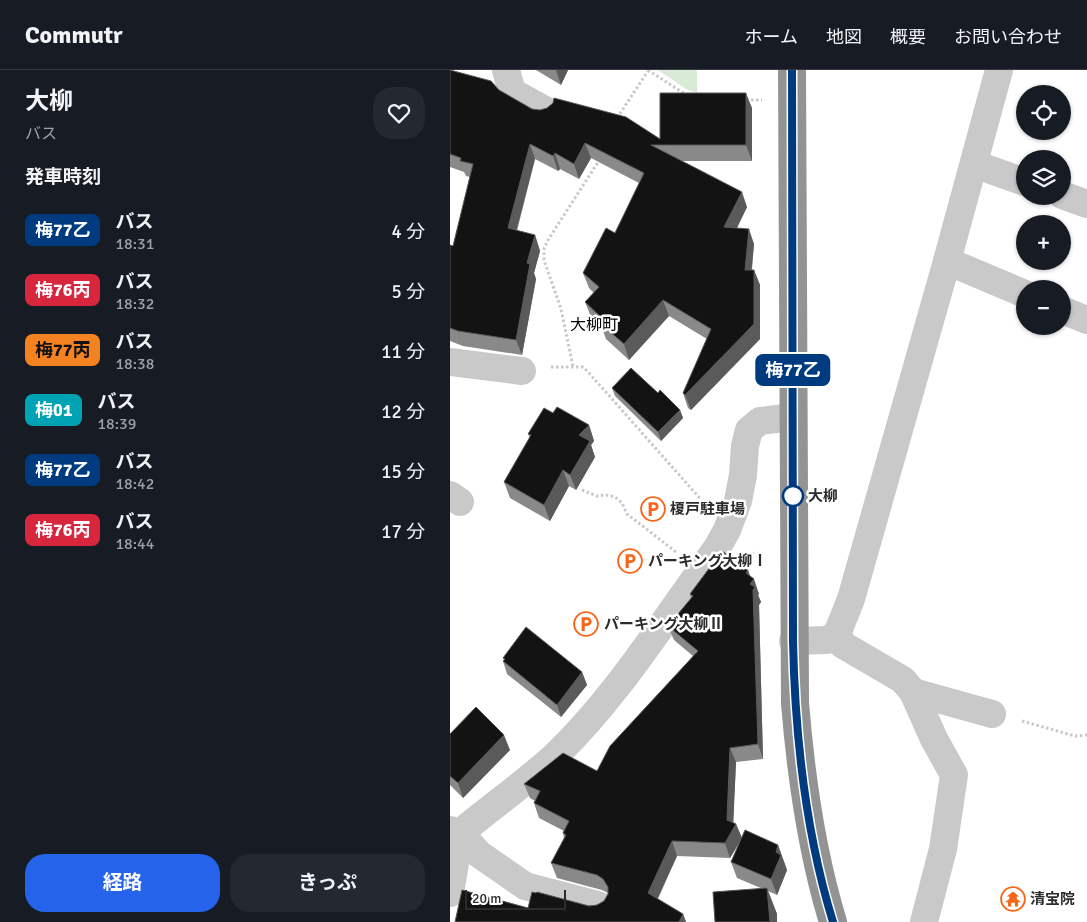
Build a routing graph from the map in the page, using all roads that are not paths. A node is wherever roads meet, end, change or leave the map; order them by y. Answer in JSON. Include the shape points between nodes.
{"nodes":[{"id":1,"x":506,"y":70,"type":"edge"},
{"id":2,"x":792,"y":70,"type":"edge"},
{"id":3,"x":999,"y":70,"type":"edge"},
{"id":4,"x":545,"y":110,"type":"edge"},
{"id":5,"x":974,"y":164,"type":"junction"},
{"id":6,"x":1016,"y":179,"type":"edge"},
{"id":7,"x":1071,"y":198,"type":"edge"},
{"id":8,"x":1087,"y":204,"type":"edge"},
{"id":9,"x":947,"y":261,"type":"junction"},
{"id":10,"x":1016,"y":290,"type":"edge"},
{"id":11,"x":1071,"y":314,"type":"edge"},
{"id":12,"x":1087,"y":320,"type":"edge"},
{"id":13,"x":450,"y":362,"type":"edge"},
{"id":14,"x":522,"y":371,"type":"road end"},
{"id":15,"x":793,"y":417,"type":"junction"},
{"id":16,"x":837,"y":634,"type":"junction"},
{"id":17,"x":793,"y":641,"type":"junction"},
{"id":18,"x":914,"y":692,"type":"junction"},
{"id":19,"x":992,"y":714,"type":"dead end"},
{"id":20,"x":455,"y":831,"type":"edge"},
{"id":21,"x":450,"y":893,"type":"edge"},
{"id":22,"x":598,"y":906,"type":"edge"},
{"id":23,"x":833,"y":922,"type":"edge"},
{"id":24,"x":924,"y":922,"type":"edge"}],
"edges":[{"from":1,"to":4,"type":"street","via":[[512,92]]},
{"from":2,"to":15,"type":"highway"},
{"from":3,"to":5,"type":"street"},
{"from":5,"to":6,"type":"street"},
{"from":5,"to":9,"type":"street"},
{"from":7,"to":8,"type":"street"},
{"from":9,"to":10,"type":"street"},
{"from":9,"to":16,"type":"street","via":[[850,600]]},
{"from":11,"to":12,"type":"street"},
{"from":13,"to":14,"type":"street"},
{"from":15,"to":17,"type":"highway"},
{"from":15,"to":20,"type":"street","via":[[760,422],[749,430],[738,501],[727,530],[633,665],[598,709],[554,757]]},
{"from":16,"to":17,"type":"street","via":[[827,640]]},
{"from":16,"to":18,"type":"street","via":[[843,645],[903,680]]},
{"from":17,"to":23,"type":"highway","via":[[804,793],[822,885]]},
{"from":18,"to":19,"type":"street"},
{"from":18,"to":24,"type":"street","via":[[954,775],[943,849]]},
{"from":20,"to":21,"type":"street"},
{"from":20,"to":22,"type":"street","via":[[479,854],[525,886]]}]}
